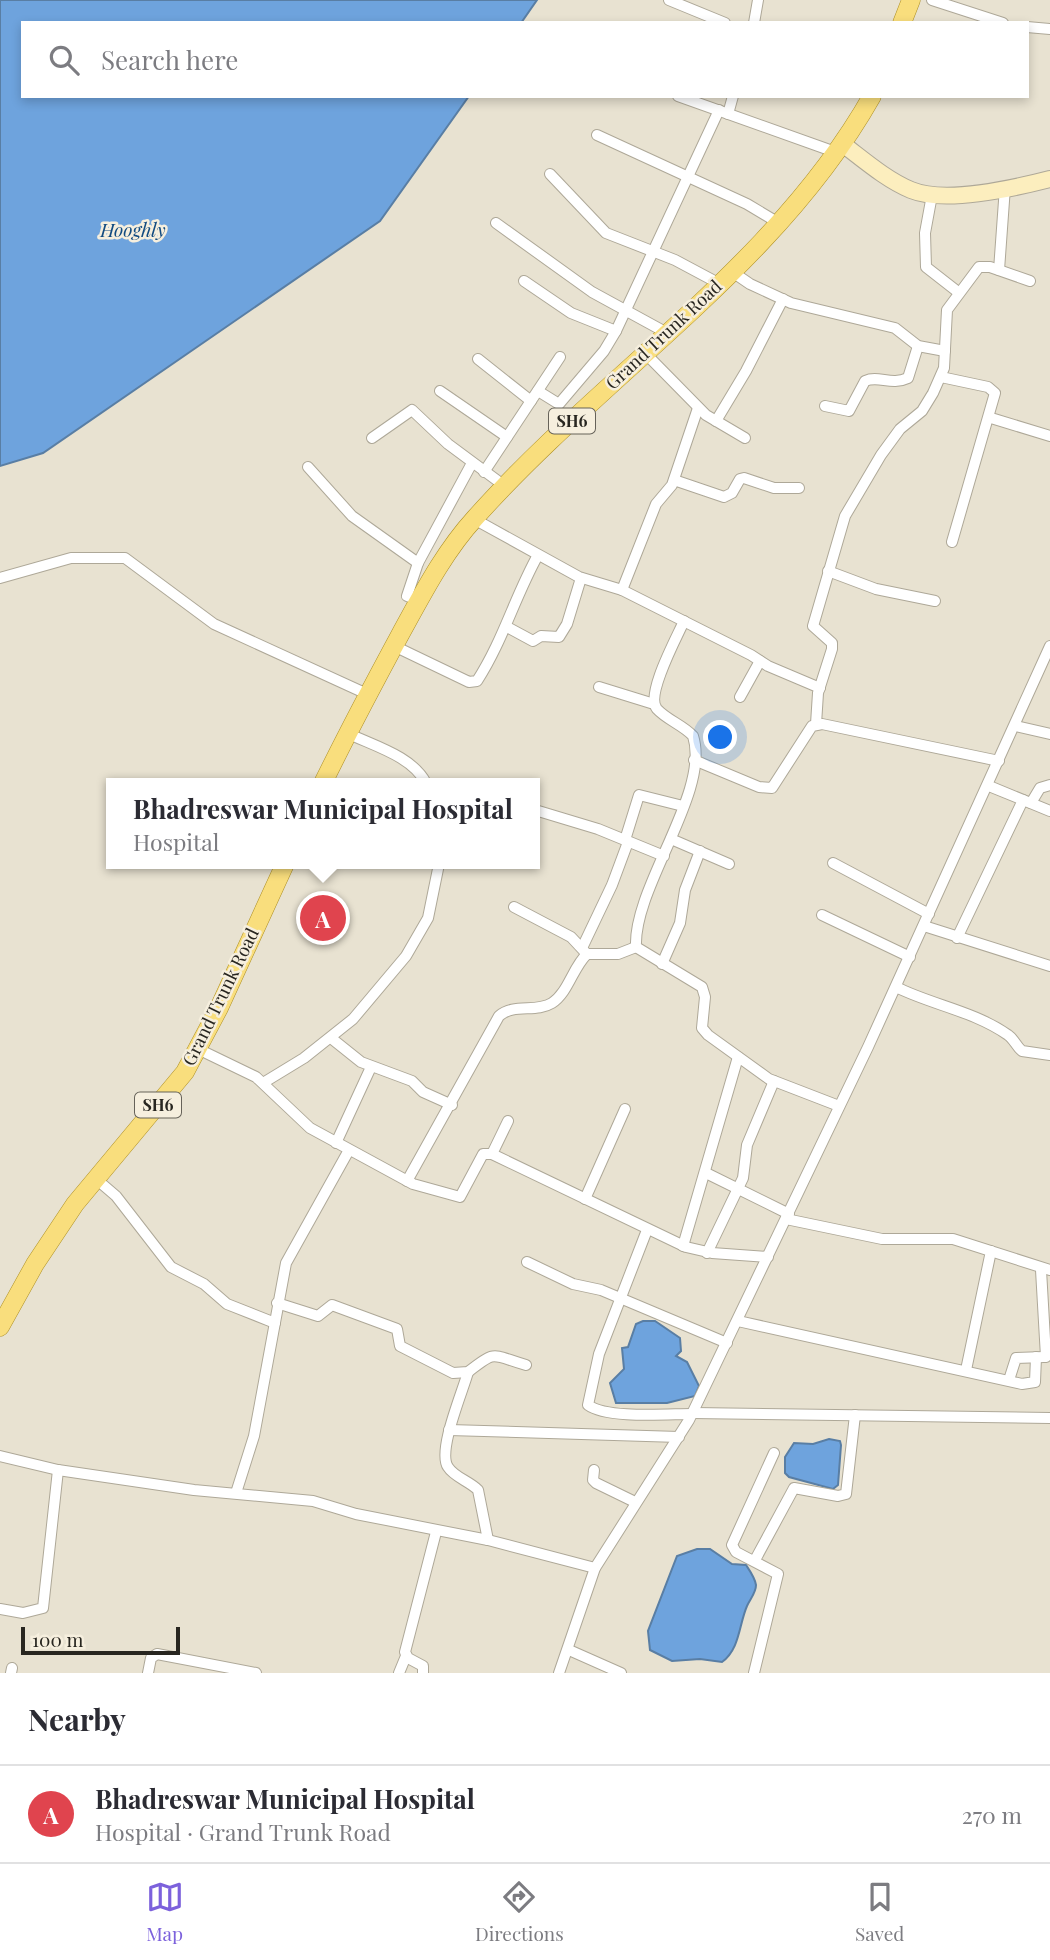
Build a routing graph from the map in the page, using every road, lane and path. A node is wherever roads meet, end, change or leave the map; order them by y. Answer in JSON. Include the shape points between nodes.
{"nodes":[{"id":1,"x":669,"y":0,"type":"edge"},
{"id":2,"x":758,"y":0,"type":"edge"},
{"id":3,"x":910,"y":0,"type":"edge"},
{"id":4,"x":932,"y":0,"type":"edge"},
{"id":5,"x":719,"y":21,"type":"edge"},
{"id":6,"x":754,"y":21,"type":"edge"},
{"id":7,"x":903,"y":21,"type":"edge"},
{"id":8,"x":997,"y":21,"type":"edge"},
{"id":9,"x":1029,"y":27,"type":"edge"},
{"id":10,"x":1050,"y":29,"type":"edge"},
{"id":11,"x":684,"y":98,"type":"edge"},
{"id":12,"x":732,"y":98,"type":"edge"},
{"id":13,"x":870,"y":98,"type":"edge"},
{"id":14,"x":723,"y":112,"type":"junction"},
{"id":15,"x":597,"y":135,"type":"dead end"},
{"id":16,"x":841,"y":149,"type":"junction"},
{"id":17,"x":550,"y":174,"type":"dead end"},
{"id":18,"x":688,"y":176,"type":"junction"},
{"id":19,"x":1050,"y":179,"type":"edge"},
{"id":20,"x":1005,"y":187,"type":"junction"},
{"id":21,"x":932,"y":195,"type":"junction"},
{"id":22,"x":777,"y":222,"type":"junction"},
{"id":23,"x":496,"y":223,"type":"dead end"},
{"id":24,"x":654,"y":251,"type":"junction"},
{"id":25,"x":999,"y":270,"type":"junction"},
{"id":26,"x":726,"y":277,"type":"junction"},
{"id":27,"x":524,"y":281,"type":"dead end"},
{"id":28,"x":1030,"y":281,"type":"dead end"},
{"id":29,"x":958,"y":292,"type":"junction"},
{"id":30,"x":783,"y":299,"type":"junction"},
{"id":31,"x":626,"y":311,"type":"junction"},
{"id":32,"x":616,"y":331,"type":"junction"},
{"id":33,"x":667,"y":333,"type":"junction"},
{"id":34,"x":918,"y":346,"type":"junction"},
{"id":35,"x":945,"y":351,"type":"junction"},
{"id":36,"x":645,"y":353,"type":"junction"},
{"id":37,"x":561,"y":357,"type":"dead end"},
{"id":38,"x":478,"y":359,"type":"dead end"},
{"id":39,"x":941,"y":377,"type":"junction"},
{"id":40,"x":440,"y":391,"type":"dead end"},
{"id":41,"x":538,"y":391,"type":"junction"},
{"id":42,"x":531,"y":401,"type":"junction"},
{"id":43,"x":824,"y":406,"type":"dead end"},
{"id":44,"x":698,"y":408,"type":"junction"},
{"id":45,"x":991,"y":418,"type":"junction"},
{"id":46,"x":716,"y":421,"type":"junction"},
{"id":47,"x":1050,"y":436,"type":"edge"},
{"id":48,"x":507,"y":437,"type":"junction"},
{"id":49,"x":372,"y":438,"type":"dead end"},
{"id":50,"x":745,"y":438,"type":"dead end"},
{"id":51,"x":472,"y":463,"type":"junction"},
{"id":52,"x":308,"y":467,"type":"dead end"},
{"id":53,"x":484,"y":472,"type":"junction"},
{"id":54,"x":674,"y":480,"type":"junction"},
{"id":55,"x":506,"y":487,"type":"junction"},
{"id":56,"x":799,"y":488,"type":"dead end"},
{"id":57,"x":474,"y":519,"type":"junction"},
{"id":58,"x":952,"y":542,"type":"dead end"},
{"id":59,"x":538,"y":555,"type":"junction"},
{"id":60,"x":418,"y":563,"type":"junction"},
{"id":61,"x":828,"y":571,"type":"junction"},
{"id":62,"x":0,"y":578,"type":"edge"},
{"id":63,"x":581,"y":578,"type":"junction"},
{"id":64,"x":622,"y":590,"type":"junction"},
{"id":65,"x":419,"y":601,"type":"junction"},
{"id":66,"x":935,"y":601,"type":"dead end"},
{"id":67,"x":684,"y":621,"type":"junction"},
{"id":68,"x":507,"y":627,"type":"junction"},
{"id":69,"x":394,"y":646,"type":"junction"},
{"id":70,"x":1050,"y":646,"type":"edge"},
{"id":71,"x":760,"y":661,"type":"junction"},
{"id":72,"x":599,"y":687,"type":"dead end"},
{"id":73,"x":820,"y":688,"type":"junction"},
{"id":74,"x":367,"y":694,"type":"junction"},
{"id":75,"x":740,"y":697,"type":"dead end"},
{"id":76,"x":654,"y":704,"type":"junction"},
{"id":77,"x":816,"y":724,"type":"junction"},
{"id":78,"x":1016,"y":726,"type":"junction"},
{"id":79,"x":347,"y":733,"type":"junction"},
{"id":80,"x":1050,"y":734,"type":"edge"},
{"id":81,"x":694,"y":760,"type":"junction"},
{"id":82,"x":999,"y":761,"type":"junction"},
{"id":83,"x":325,"y":778,"type":"edge"},
{"id":84,"x":423,"y":778,"type":"edge"},
{"id":85,"x":1050,"y":785,"type":"edge"},
{"id":86,"x":989,"y":786,"type":"junction"},
{"id":87,"x":1027,"y":801,"type":"junction"},
{"id":88,"x":683,"y":806,"type":"junction"},
{"id":89,"x":1050,"y":811,"type":"edge"},
{"id":90,"x":540,"y":812,"type":"edge"},
{"id":91,"x":671,"y":839,"type":"junction"},
{"id":92,"x":627,"y":841,"type":"junction"},
{"id":93,"x":700,"y":851,"type":"junction"},
{"id":94,"x":664,"y":856,"type":"junction"},
{"id":95,"x":833,"y":863,"type":"dead end"},
{"id":96,"x":729,"y":864,"type":"dead end"},
{"id":97,"x":283,"y":869,"type":"edge"},
{"id":98,"x":438,"y":869,"type":"edge"},
{"id":99,"x":513,"y":907,"type":"dead end"},
{"id":100,"x":929,"y":914,"type":"junction"},
{"id":101,"x":822,"y":915,"type":"dead end"},
{"id":102,"x":924,"y":926,"type":"junction"},
{"id":103,"x":957,"y":938,"type":"junction"},
{"id":104,"x":636,"y":947,"type":"junction"},
{"id":105,"x":584,"y":951,"type":"junction"},
{"id":106,"x":910,"y":957,"type":"junction"},
{"id":107,"x":662,"y":964,"type":"junction"},
{"id":108,"x":1050,"y":966,"type":"edge"},
{"id":109,"x":895,"y":988,"type":"junction"},
{"id":110,"x":331,"y":1038,"type":"junction"},
{"id":111,"x":198,"y":1049,"type":"junction"},
{"id":112,"x":1050,"y":1055,"type":"edge"},
{"id":113,"x":738,"y":1058,"type":"junction"},
{"id":114,"x":371,"y":1067,"type":"junction"},
{"id":115,"x":774,"y":1082,"type":"junction"},
{"id":116,"x":263,"y":1083,"type":"junction"},
{"id":117,"x":452,"y":1105,"type":"junction"},
{"id":118,"x":839,"y":1106,"type":"junction"},
{"id":119,"x":625,"y":1109,"type":"dead end"},
{"id":120,"x":508,"y":1121,"type":"dead end"},
{"id":121,"x":336,"y":1143,"type":"junction"},
{"id":122,"x":349,"y":1150,"type":"junction"},
{"id":123,"x":492,"y":1154,"type":"junction"},
{"id":124,"x":706,"y":1173,"type":"junction"},
{"id":125,"x":95,"y":1178,"type":"junction"},
{"id":126,"x":407,"y":1181,"type":"junction"},
{"id":127,"x":738,"y":1188,"type":"junction"},
{"id":128,"x":585,"y":1199,"type":"junction"},
{"id":129,"x":788,"y":1217,"type":"junction"},
{"id":130,"x":648,"y":1230,"type":"junction"},
{"id":131,"x":683,"y":1246,"type":"junction"},
{"id":132,"x":991,"y":1251,"type":"junction"},
{"id":133,"x":707,"y":1253,"type":"junction"},
{"id":134,"x":768,"y":1257,"type":"junction"},
{"id":135,"x":527,"y":1262,"type":"dead end"},
{"id":136,"x":1045,"y":1270,"type":"edge"},
{"id":137,"x":621,"y":1298,"type":"junction"},
{"id":138,"x":1046,"y":1300,"type":"edge"},
{"id":139,"x":277,"y":1303,"type":"junction"},
{"id":140,"x":738,"y":1321,"type":"junction"},
{"id":141,"x":275,"y":1323,"type":"junction"},
{"id":142,"x":0,"y":1327,"type":"edge"},
{"id":143,"x":727,"y":1343,"type":"junction"},
{"id":144,"x":1044,"y":1357,"type":"edge"},
{"id":145,"x":526,"y":1365,"type":"dead end"},
{"id":146,"x":966,"y":1370,"type":"junction"},
{"id":147,"x":468,"y":1372,"type":"junction"},
{"id":148,"x":1009,"y":1380,"type":"junction"},
{"id":149,"x":692,"y":1413,"type":"junction"},
{"id":150,"x":855,"y":1415,"type":"junction"},
{"id":151,"x":1050,"y":1418,"type":"edge"},
{"id":152,"x":449,"y":1430,"type":"junction"},
{"id":153,"x":679,"y":1437,"type":"junction"},
{"id":154,"x":774,"y":1453,"type":"dead end"},
{"id":155,"x":0,"y":1457,"type":"edge"},
{"id":156,"x":594,"y":1470,"type":"dead end"},
{"id":157,"x":58,"y":1471,"type":"junction"},
{"id":158,"x":236,"y":1493,"type":"junction"},
{"id":159,"x":635,"y":1502,"type":"junction"},
{"id":160,"x":436,"y":1532,"type":"junction"},
{"id":161,"x":488,"y":1540,"type":"junction"},
{"id":162,"x":755,"y":1560,"type":"junction"},
{"id":163,"x":594,"y":1568,"type":"junction"},
{"id":164,"x":0,"y":1609,"type":"edge"},
{"id":165,"x":569,"y":1650,"type":"junction"},
{"id":166,"x":405,"y":1656,"type":"junction"},
{"id":167,"x":604,"y":1670,"type":"edge"},
{"id":168,"x":148,"y":1673,"type":"edge"},
{"id":169,"x":256,"y":1673,"type":"edge"},
{"id":170,"x":399,"y":1673,"type":"edge"},
{"id":171,"x":423,"y":1673,"type":"edge"},
{"id":172,"x":559,"y":1673,"type":"edge"},
{"id":173,"x":621,"y":1673,"type":"edge"},
{"id":174,"x":754,"y":1673,"type":"edge"}],
"edges":[{"from":1,"to":5,"type":"street"},
{"from":2,"to":6,"type":"street"},
{"from":3,"to":7,"type":"main road"},
{"from":4,"to":8,"type":"street"},
{"from":9,"to":10,"type":"street"},
{"from":11,"to":14,"type":"street"},
{"from":12,"to":14,"type":"street"},
{"from":13,"to":16,"type":"main road","name":"Grand Trunk Road","number":"SH6"},
{"from":14,"to":16,"type":"street"},
{"from":14,"to":18,"type":"street"},
{"from":15,"to":18,"type":"street"},
{"from":16,"to":21,"type":"street","via":[[900,185]]},
{"from":16,"to":22,"type":"main road","name":"Grand Trunk Road","number":"SH6"},
{"from":17,"to":24,"type":"street","via":[[606,233]]},
{"from":18,"to":22,"type":"street"},
{"from":18,"to":24,"type":"street"},
{"from":19,"to":20,"type":"street"},
{"from":20,"to":21,"type":"street"},
{"from":20,"to":25,"type":"street"},
{"from":21,"to":29,"type":"street","via":[[925,233],[926,267]]},
{"from":22,"to":26,"type":"main road","name":"Grand Trunk Road","number":"SH6"},
{"from":23,"to":31,"type":"street"},
{"from":24,"to":26,"type":"street"},
{"from":24,"to":31,"type":"street"},
{"from":25,"to":28,"type":"street"},
{"from":25,"to":29,"type":"street","via":[[979,267]]},
{"from":26,"to":30,"type":"street"},
{"from":26,"to":33,"type":"main road","name":"Grand Trunk Road","number":"SH6"},
{"from":27,"to":32,"type":"street","via":[[571,313]]},
{"from":29,"to":35,"type":"street","via":[[947,310]]},
{"from":30,"to":34,"type":"street","via":[[895,328]]},
{"from":30,"to":46,"type":"street"},
{"from":31,"to":32,"type":"street"},
{"from":31,"to":33,"type":"street"},
{"from":32,"to":41,"type":"street","via":[[564,400],[555,404]]},
{"from":33,"to":36,"type":"main road","name":"Grand Trunk Road","number":"SH6"},
{"from":34,"to":35,"type":"street"},
{"from":34,"to":43,"type":"street","via":[[908,378],[894,383],[864,381],[849,411]]},
{"from":35,"to":39,"type":"street"},
{"from":36,"to":44,"type":"street"},
{"from":36,"to":55,"type":"main road","name":"Grand Trunk Road","number":"SH6"},
{"from":37,"to":41,"type":"street"},
{"from":38,"to":42,"type":"street"},
{"from":39,"to":45,"type":"street","via":[[993,389]]},
{"from":39,"to":61,"type":"street","via":[[922,411],[900,429],[862,484],[845,516]]},
{"from":40,"to":48,"type":"street"},
{"from":41,"to":42,"type":"street"},
{"from":42,"to":48,"type":"street"},
{"from":44,"to":46,"type":"street"},
{"from":44,"to":54,"type":"street"},
{"from":45,"to":47,"type":"street"},
{"from":45,"to":58,"type":"street"},
{"from":46,"to":50,"type":"street"},
{"from":48,"to":53,"type":"street"},
{"from":49,"to":51,"type":"street","via":[[412,410]]},
{"from":51,"to":53,"type":"street"},
{"from":51,"to":60,"type":"street"},
{"from":52,"to":60,"type":"street","via":[[352,516]]},
{"from":53,"to":55,"type":"street"},
{"from":54,"to":56,"type":"street","via":[[724,497],[744,478],[775,488]]},
{"from":54,"to":64,"type":"street","via":[[656,504]]},
{"from":55,"to":57,"type":"main road","name":"Grand Trunk Road","number":"SH6"},
{"from":57,"to":59,"type":"street"},
{"from":57,"to":65,"type":"main road","name":"Grand Trunk Road","number":"SH6"},
{"from":59,"to":63,"type":"street"},
{"from":59,"to":68,"type":"street","via":[[518,591]]},
{"from":60,"to":65,"type":"street","via":[[407,596]]},
{"from":61,"to":66,"type":"street","via":[[864,586]]},
{"from":61,"to":73,"type":"street","via":[[813,626],[832,643]]},
{"from":62,"to":74,"type":"street","via":[[71,558],[125,558],[214,624]]},
{"from":63,"to":64,"type":"street"},
{"from":63,"to":68,"type":"street","via":[[559,637],[541,636],[533,641]]},
{"from":64,"to":67,"type":"street"},
{"from":65,"to":69,"type":"main road","name":"Grand Trunk Road","number":"SH6"},
{"from":67,"to":71,"type":"street"},
{"from":67,"to":76,"type":"street","via":[[662,668]]},
{"from":68,"to":69,"type":"street","via":[[474,683]]},
{"from":69,"to":74,"type":"main road","name":"Grand Trunk Road","number":"SH6"},
{"from":70,"to":78,"type":"street"},
{"from":71,"to":73,"type":"street"},
{"from":71,"to":75,"type":"street"},
{"from":72,"to":76,"type":"street"},
{"from":73,"to":77,"type":"street"},
{"from":74,"to":79,"type":"main road","name":"Grand Trunk Road","number":"SH6"},
{"from":76,"to":81,"type":"street","via":[[693,736]]},
{"from":77,"to":81,"type":"street","via":[[772,789]]},
{"from":77,"to":82,"type":"street"},
{"from":78,"to":80,"type":"street"},
{"from":78,"to":82,"type":"street"},
{"from":79,"to":83,"type":"main road","name":"Grand Trunk Road","number":"SH6"},
{"from":79,"to":84,"type":"street","via":[[408,762]]},
{"from":81,"to":88,"type":"street"},
{"from":82,"to":86,"type":"street"},
{"from":85,"to":87,"type":"street"},
{"from":86,"to":87,"type":"street"},
{"from":86,"to":100,"type":"street"},
{"from":87,"to":89,"type":"street"},
{"from":87,"to":103,"type":"street"},
{"from":88,"to":91,"type":"street"},
{"from":88,"to":92,"type":"street","via":[[639,795]]},
{"from":90,"to":92,"type":"street"},
{"from":91,"to":93,"type":"street"},
{"from":91,"to":94,"type":"street"},
{"from":92,"to":94,"type":"street"},
{"from":92,"to":105,"type":"street"},
{"from":93,"to":96,"type":"street"},
{"from":93,"to":107,"type":"street","via":[[685,890],[680,923]]},
{"from":94,"to":104,"type":"street","via":[[641,915]]},
{"from":95,"to":100,"type":"street"},
{"from":97,"to":111,"type":"main road","name":"Grand Trunk Road","number":"SH6"},
{"from":98,"to":110,"type":"street","via":[[428,918],[407,956]]},
{"from":99,"to":105,"type":"street","via":[[561,931]]},
{"from":100,"to":102,"type":"street"},
{"from":101,"to":106,"type":"street"},
{"from":102,"to":103,"type":"street"},
{"from":102,"to":106,"type":"street"},
{"from":103,"to":108,"type":"street"},
{"from":104,"to":105,"type":"street","via":[[624,953]]},
{"from":104,"to":107,"type":"street"},
{"from":105,"to":117,"type":"street","via":[[554,1002],[508,1010],[499,1016]]},
{"from":106,"to":109,"type":"street"},
{"from":107,"to":113,"type":"street","via":[[702,987],[704,1031]]},
{"from":109,"to":112,"type":"street","via":[[933,1005],[964,1012],[1010,1036],[1022,1051]]},
{"from":109,"to":118,"type":"street"},
{"from":110,"to":114,"type":"street"},
{"from":110,"to":116,"type":"street"},
{"from":111,"to":116,"type":"street"},
{"from":111,"to":125,"type":"main road","name":"Grand Trunk Road","number":"SH6","via":[[178,1080]]},
{"from":113,"to":115,"type":"street"},
{"from":113,"to":124,"type":"street"},
{"from":114,"to":117,"type":"street","via":[[412,1081],[423,1092]]},
{"from":114,"to":121,"type":"street"},
{"from":115,"to":118,"type":"street"},
{"from":115,"to":127,"type":"street","via":[[747,1144],[746,1169]]},
{"from":116,"to":121,"type":"street","via":[[300,1122]]},
{"from":117,"to":126,"type":"street"},
{"from":118,"to":129,"type":"street"},
{"from":119,"to":128,"type":"street"},
{"from":120,"to":123,"type":"street"},
{"from":121,"to":122,"type":"street"},
{"from":122,"to":126,"type":"street"},
{"from":122,"to":139,"type":"street","via":[[286,1263]]},
{"from":123,"to":126,"type":"street","via":[[483,1154],[460,1197]]},
{"from":123,"to":128,"type":"street"},
{"from":124,"to":127,"type":"street"},
{"from":124,"to":131,"type":"street"},
{"from":125,"to":141,"type":"street","via":[[116,1196],[171,1267],[204,1284],[227,1304]]},
{"from":125,"to":142,"type":"main road","name":"Grand Trunk Road","number":"SH6","via":[[57,1230]]},
{"from":127,"to":129,"type":"street"},
{"from":127,"to":133,"type":"street"},
{"from":128,"to":130,"type":"street"},
{"from":129,"to":132,"type":"street","via":[[882,1239],[953,1239]]},
{"from":129,"to":134,"type":"street"},
{"from":130,"to":131,"type":"street"},
{"from":130,"to":137,"type":"street"},
{"from":131,"to":133,"type":"street"},
{"from":132,"to":136,"type":"street"},
{"from":132,"to":146,"type":"street"},
{"from":133,"to":134,"type":"street"},
{"from":134,"to":140,"type":"street"},
{"from":135,"to":137,"type":"street","via":[[573,1284]]},
{"from":136,"to":138,"type":"street"},
{"from":137,"to":143,"type":"street"},
{"from":137,"to":149,"type":"street","via":[[594,1368],[588,1405],[614,1412]]},
{"from":138,"to":144,"type":"street"},
{"from":139,"to":141,"type":"street"},
{"from":139,"to":147,"type":"street","via":[[318,1316],[332,1305],[372,1318],[397,1329],[400,1346],[453,1373]]},
{"from":140,"to":143,"type":"street"},
{"from":140,"to":146,"type":"street"},
{"from":141,"to":158,"type":"street","via":[[254,1436]]},
{"from":143,"to":149,"type":"street"},
{"from":144,"to":148,"type":"street","via":[[1016,1358]]},
{"from":144,"to":148,"type":"street","via":[[1033,1384]]},
{"from":145,"to":147,"type":"street","via":[[490,1356]]},
{"from":146,"to":148,"type":"street"},
{"from":147,"to":152,"type":"street"},
{"from":149,"to":150,"type":"street"},
{"from":149,"to":153,"type":"street"},
{"from":150,"to":151,"type":"street"},
{"from":150,"to":162,"type":"street","via":[[846,1494],[794,1488]]},
{"from":152,"to":153,"type":"street"},
{"from":152,"to":161,"type":"street","via":[[446,1464],[478,1490]]},
{"from":153,"to":159,"type":"street"},
{"from":154,"to":162,"type":"street","via":[[732,1545],[736,1552]]},
{"from":155,"to":157,"type":"street"},
{"from":156,"to":159,"type":"street","via":[[596,1483]]},
{"from":157,"to":158,"type":"street"},
{"from":157,"to":164,"type":"street","via":[[43,1608],[23,1613]]},
{"from":158,"to":160,"type":"street","via":[[313,1501]]},
{"from":159,"to":163,"type":"street"},
{"from":160,"to":161,"type":"street"},
{"from":160,"to":166,"type":"street"},
{"from":161,"to":163,"type":"street"},
{"from":162,"to":174,"type":"street","via":[[776,1571],[778,1577]]},
{"from":163,"to":165,"type":"street"},
{"from":165,"to":167,"type":"street"},
{"from":165,"to":172,"type":"street"},
{"from":166,"to":170,"type":"street"},
{"from":166,"to":171,"type":"street","via":[[423,1666]]},
{"from":167,"to":173,"type":"street"},
{"from":168,"to":169,"type":"street","via":[[151,1658],[157,1654]]}]}
